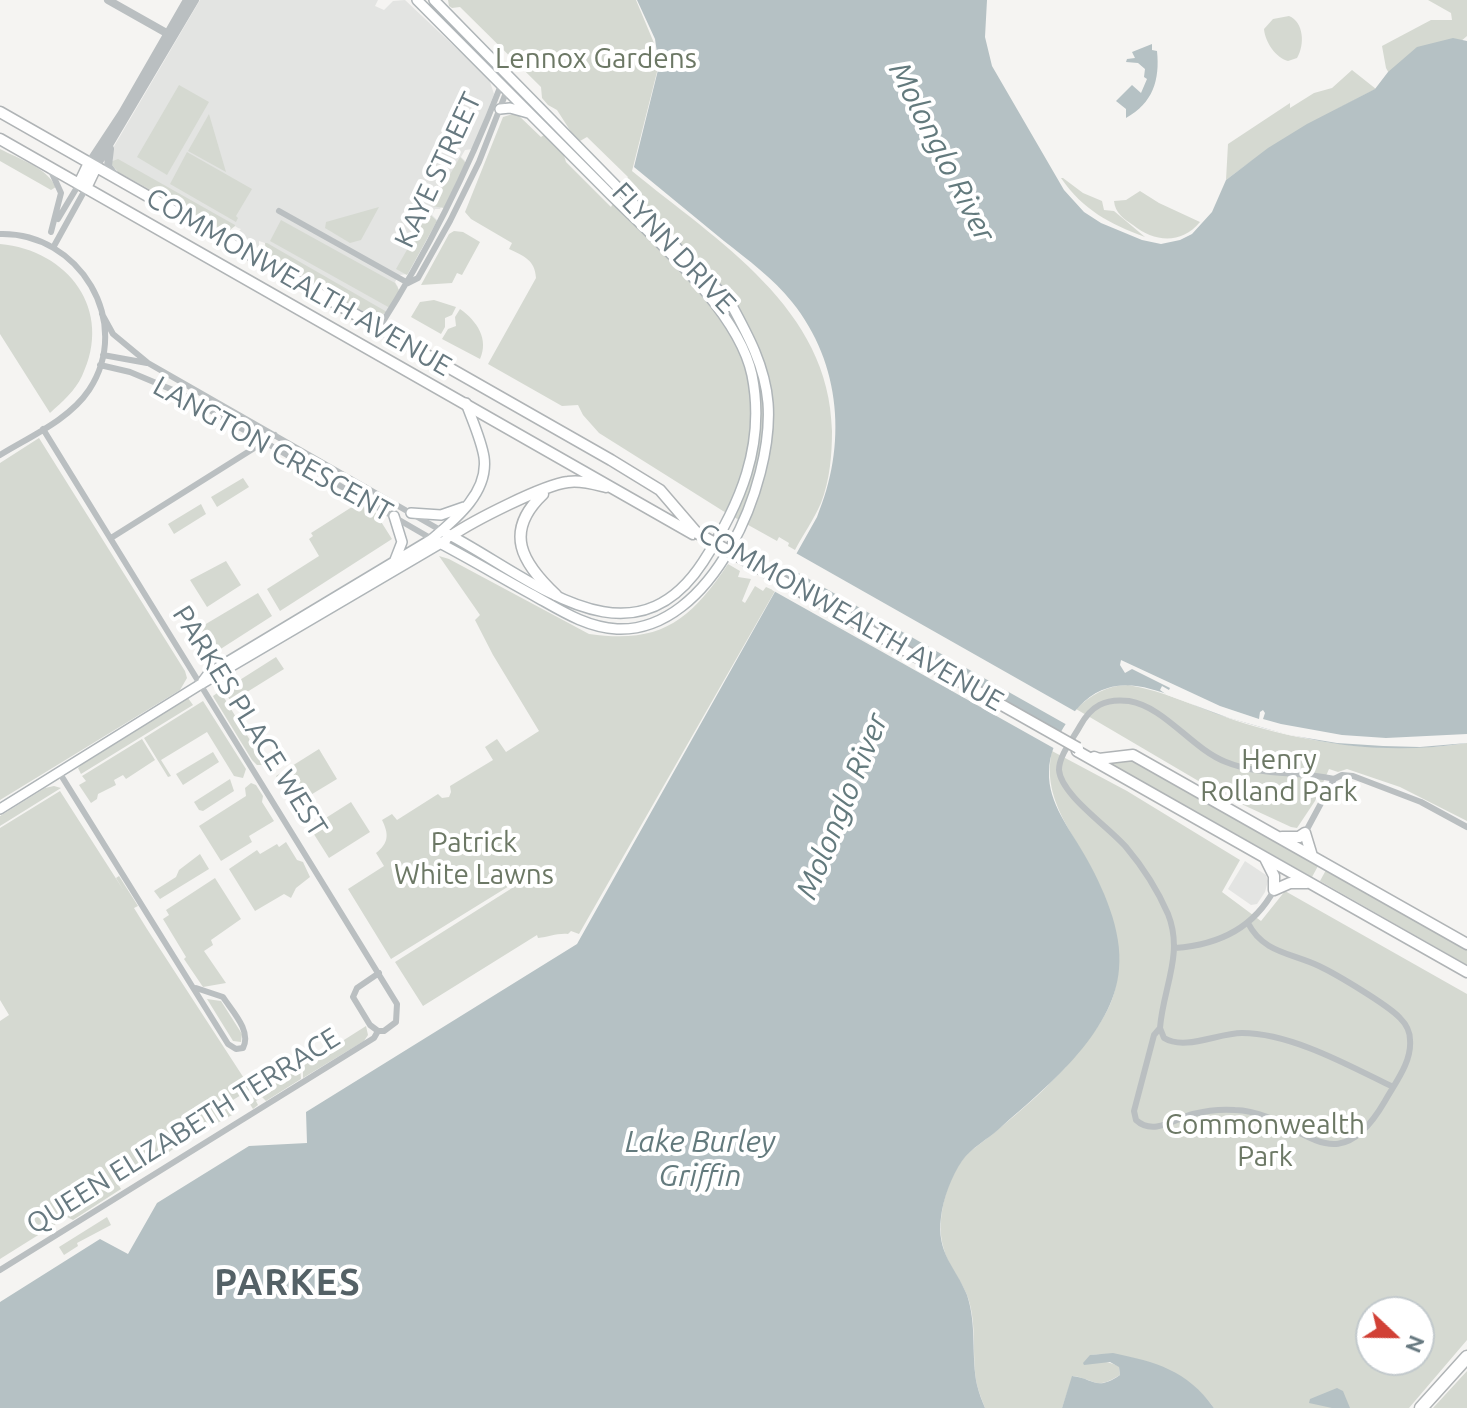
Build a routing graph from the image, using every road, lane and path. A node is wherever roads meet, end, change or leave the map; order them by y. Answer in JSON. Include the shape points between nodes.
{"nodes":[{"id":1,"x":108,"y":0,"type":"edge"},
{"id":2,"x":187,"y":0,"type":"edge"},
{"id":3,"x":195,"y":0,"type":"edge"},
{"id":4,"x":417,"y":0,"type":"edge"},
{"id":5,"x":434,"y":0,"type":"edge"},
{"id":6,"x":170,"y":35,"type":"junction"},
{"id":7,"x":483,"y":50,"type":"junction"},
{"id":8,"x":475,"y":57,"type":"junction"},
{"id":9,"x":508,"y":82,"type":"junction"},
{"id":10,"x":500,"y":109,"type":"junction"},
{"id":11,"x":0,"y":112,"type":"edge"},
{"id":12,"x":531,"y":114,"type":"junction"},
{"id":13,"x":117,"y":134,"type":"junction"},
{"id":14,"x":0,"y":139,"type":"edge"},
{"id":15,"x":36,"y":159,"type":"junction"},
{"id":16,"x":93,"y":165,"type":"junction"},
{"id":17,"x":117,"y":179,"type":"junction"},
{"id":18,"x":82,"y":186,"type":"junction"},
{"id":19,"x":279,"y":211,"type":"dead end"},
{"id":20,"x":51,"y":232,"type":"junction"},
{"id":21,"x":0,"y":234,"type":"edge"},
{"id":22,"x":45,"y":242,"type":"junction"},
{"id":23,"x":54,"y":246,"type":"junction"},
{"id":24,"x":408,"y":283,"type":"junction"},
{"id":25,"x":102,"y":314,"type":"junction"},
{"id":26,"x":379,"y":328,"type":"junction"},
{"id":27,"x":103,"y":355,"type":"junction"},
{"id":28,"x":148,"y":363,"type":"junction"},
{"id":29,"x":100,"y":365,"type":"junction"},
{"id":30,"x":466,"y":403,"type":"junction"},
{"id":31,"x":43,"y":429,"type":"junction"},
{"id":32,"x":275,"y":435,"type":"junction"},
{"id":33,"x":263,"y":441,"type":"junction"},
{"id":34,"x":0,"y":455,"type":"edge"},
{"id":35,"x":318,"y":460,"type":"junction"},
{"id":36,"x":311,"y":469,"type":"junction"},
{"id":37,"x":551,"y":487,"type":"junction"},
{"id":38,"x":616,"y":489,"type":"junction"},
{"id":39,"x":467,"y":506,"type":"junction"},
{"id":40,"x":411,"y":513,"type":"junction"},
{"id":41,"x":394,"y":516,"type":"junction"},
{"id":42,"x":446,"y":534,"type":"junction"},
{"id":43,"x":696,"y":534,"type":"junction"},
{"id":44,"x":111,"y":538,"type":"junction"},
{"id":45,"x":437,"y":541,"type":"junction"},
{"id":46,"x":393,"y":563,"type":"junction"},
{"id":47,"x":556,"y":595,"type":"junction"},
{"id":48,"x":201,"y":684,"type":"junction"},
{"id":49,"x":1077,"y":749,"type":"junction"},
{"id":50,"x":59,"y":772,"type":"junction"},
{"id":51,"x":1334,"y":779,"type":"junction"},
{"id":52,"x":0,"y":809,"type":"edge"},
{"id":53,"x":1467,"y":827,"type":"edge"},
{"id":54,"x":1305,"y":833,"type":"junction"},
{"id":55,"x":1276,"y":836,"type":"junction"},
{"id":56,"x":1312,"y":856,"type":"junction"},
{"id":57,"x":1265,"y":858,"type":"junction"},
{"id":58,"x":1309,"y":883,"type":"junction"},
{"id":59,"x":1274,"y":890,"type":"junction"},
{"id":60,"x":1248,"y":923,"type":"junction"},
{"id":61,"x":1467,"y":944,"type":"edge"},
{"id":62,"x":1175,"y":948,"type":"junction"},
{"id":63,"x":1467,"y":972,"type":"edge"},
{"id":64,"x":379,"y":973,"type":"junction"},
{"id":65,"x":196,"y":988,"type":"junction"},
{"id":66,"x":1160,"y":1028,"type":"junction"},
{"id":67,"x":378,"y":1031,"type":"junction"},
{"id":68,"x":1393,"y":1087,"type":"junction"},
{"id":69,"x":0,"y":1270,"type":"edge"},
{"id":70,"x":1467,"y":1360,"type":"edge"},
{"id":71,"x":1421,"y":1408,"type":"edge"},
{"id":72,"x":1428,"y":1408,"type":"edge"}],
"edges":[{"from":1,"to":6,"type":"street"},
{"from":2,"to":6,"type":"street"},
{"from":3,"to":6,"type":"street"},
{"from":4,"to":8,"type":"main road","name":"FLYNN DRIVE"},
{"from":5,"to":7,"type":"main road","name":"FLYNN DRIVE"},
{"from":6,"to":13,"type":"street"},
{"from":6,"to":16,"type":"street"},
{"from":7,"to":8,"type":"main road"},
{"from":7,"to":9,"type":"main road","name":"FLYNN DRIVE"},
{"from":8,"to":9,"type":"main road","name":"FLYNN DRIVE"},
{"from":9,"to":10,"type":"street","name":"KAYE STREET"},
{"from":9,"to":12,"type":"main road","name":"FLYNN DRIVE"},
{"from":9,"to":24,"type":"street","name":"KAYE STREET"},
{"from":9,"to":45,"type":"main road","name":"FLYNN DRIVE","via":[[730,302],[765,378],[767,437],[746,514],[726,551],[690,601],[651,623],[621,629],[590,625]]},
{"from":10,"to":12,"type":"main road"},
{"from":10,"to":24,"type":"street","name":"KAYE STREET","via":[[450,221],[418,278]]},
{"from":11,"to":16,"type":"highway","name":"COMMONWEALTH AVENUE"},
{"from":12,"to":47,"type":"main road","name":"FLYNN DRIVE","via":[[718,307],[745,352],[755,408],[754,448],[736,505],[694,575],[672,598],[644,612],[613,615]]},
{"from":13,"to":16,"type":"street"},
{"from":13,"to":17,"type":"street","via":[[108,161]]},
{"from":14,"to":15,"type":"highway","name":"COMMONWEALTH AVENUE"},
{"from":15,"to":18,"type":"highway","name":"COMMONWEALTH AVENUE"},
{"from":15,"to":20,"type":"street","via":[[51,171],[61,193]]},
{"from":16,"to":17,"type":"highway","name":"COMMONWEALTH AVENUE"},
{"from":16,"to":18,"type":"highway"},
{"from":17,"to":26,"type":"highway","name":"COMMONWEALTH AVENUE"},
{"from":18,"to":20,"type":"street"},
{"from":18,"to":23,"type":"street"},
{"from":18,"to":30,"type":"highway","name":"COMMONWEALTH AVENUE"},
{"from":19,"to":24,"type":"street"},
{"from":20,"to":22,"type":"street"},
{"from":21,"to":22,"type":"street","name":"LANGTON CRESCENT"},
{"from":22,"to":23,"type":"street","name":"LANGTON CRESCENT"},
{"from":23,"to":25,"type":"street","name":"LANGTON CRESCENT","via":[[83,272]]},
{"from":24,"to":26,"type":"street","name":"KAYE STREET"},
{"from":25,"to":27,"type":"street","name":"LANGTON CRESCENT"},
{"from":25,"to":28,"type":"street","name":"LANGTON CRESCENT","via":[[113,334]]},
{"from":26,"to":43,"type":"highway","name":"COMMONWEALTH AVENUE","via":[[660,490]]},
{"from":27,"to":28,"type":"street","name":"LANGTON CRESCENT"},
{"from":27,"to":29,"type":"street"},
{"from":28,"to":32,"type":"street","name":"LANGTON CRESCENT"},
{"from":29,"to":31,"type":"street","via":[[82,399]]},
{"from":29,"to":33,"type":"street","name":"LANGTON CRESCENT","via":[[180,393]]},
{"from":30,"to":38,"type":"highway","name":"COMMONWEALTH AVENUE"},
{"from":30,"to":39,"type":"main road","via":[[484,459],[480,484]]},
{"from":31,"to":34,"type":"street"},
{"from":31,"to":44,"type":"street","name":"PARKES PLACE WEST"},
{"from":32,"to":33,"type":"street"},
{"from":32,"to":35,"type":"street","name":"LANGTON CRESCENT"},
{"from":33,"to":36,"type":"street","name":"LANGTON CRESCENT"},
{"from":33,"to":44,"type":"street"},
{"from":35,"to":36,"type":"street"},
{"from":35,"to":40,"type":"street","name":"LANGTON CRESCENT"},
{"from":36,"to":41,"type":"street","name":"LANGTON CRESCENT"},
{"from":37,"to":38,"type":"highway","via":[[578,482]]},
{"from":37,"to":42,"type":"highway"},
{"from":37,"to":47,"type":"highway","via":[[525,516],[521,537],[530,567]]},
{"from":38,"to":43,"type":"highway","name":"COMMONWEALTH AVENUE"},
{"from":39,"to":40,"type":"main road","via":[[443,515]]},
{"from":39,"to":42,"type":"main road"},
{"from":40,"to":42,"type":"street","name":"LANGTON CRESCENT"},
{"from":41,"to":45,"type":"street","name":"LANGTON CRESCENT"},
{"from":41,"to":46,"type":"main road","via":[[402,542]]},
{"from":42,"to":45,"type":"main road"},
{"from":42,"to":47,"type":"main road","name":"FLYNN DRIVE"},
{"from":43,"to":49,"type":"highway","name":"COMMONWEALTH AVENUE","bridge":true},
{"from":43,"to":49,"type":"highway","name":"COMMONWEALTH AVENUE","bridge":true},
{"from":44,"to":48,"type":"street","name":"PARKES PLACE WEST"},
{"from":45,"to":46,"type":"main road"},
{"from":45,"to":48,"type":"main road"},
{"from":46,"to":48,"type":"main road","via":[[209,673]]},
{"from":48,"to":50,"type":"main road"},
{"from":48,"to":64,"type":"street","name":"PARKES PLACE WEST"},
{"from":49,"to":55,"type":"highway","name":"COMMONWEALTH AVENUE","via":[[1099,759],[1133,755]]},
{"from":49,"to":57,"type":"highway","name":"COMMONWEALTH AVENUE"},
{"from":50,"to":52,"type":"main road"},
{"from":50,"to":65,"type":"street"},
{"from":51,"to":53,"type":"street","via":[[1353,776],[1391,789]]},
{"from":51,"to":54,"type":"street"},
{"from":51,"to":62,"type":"street","via":[[1225,762],[1133,702],[1107,701],[1090,709],[1060,763],[1061,780],[1148,879],[1167,913]]},
{"from":54,"to":55,"type":"highway"},
{"from":54,"to":56,"type":"highway"},
{"from":55,"to":56,"type":"highway","name":"COMMONWEALTH AVENUE"},
{"from":56,"to":61,"type":"highway","name":"COMMONWEALTH AVENUE"},
{"from":57,"to":58,"type":"highway","name":"COMMONWEALTH AVENUE"},
{"from":57,"to":59,"type":"highway"},
{"from":58,"to":59,"type":"highway"},
{"from":58,"to":63,"type":"highway","name":"COMMONWEALTH AVENUE"},
{"from":59,"to":60,"type":"street"},
{"from":60,"to":62,"type":"street","via":[[1210,943]]},
{"from":60,"to":68,"type":"street","via":[[1273,950],[1325,969],[1402,1020],[1410,1035],[1409,1055]]},
{"from":62,"to":66,"type":"street"},
{"from":64,"to":67,"type":"street","name":"PARKES PLACE WEST","via":[[398,1016],[391,1027]]},
{"from":64,"to":67,"type":"street","via":[[353,997]]},
{"from":65,"to":65,"type":"street","via":[[223,997],[246,1033],[243,1048],[229,1045]]},
{"from":66,"to":68,"type":"street","via":[[1164,1038],[1179,1044],[1227,1033],[1277,1037]]},
{"from":66,"to":68,"type":"street","via":[[1134,1115],[1139,1124],[1160,1127],[1195,1114],[1236,1110],[1269,1118],[1316,1142],[1341,1143],[1365,1130]]},
{"from":67,"to":69,"type":"street","name":"QUEEN ELIZABETH TERRACE"},
{"from":70,"to":71,"type":"highway"},
{"from":70,"to":72,"type":"highway"}]}
